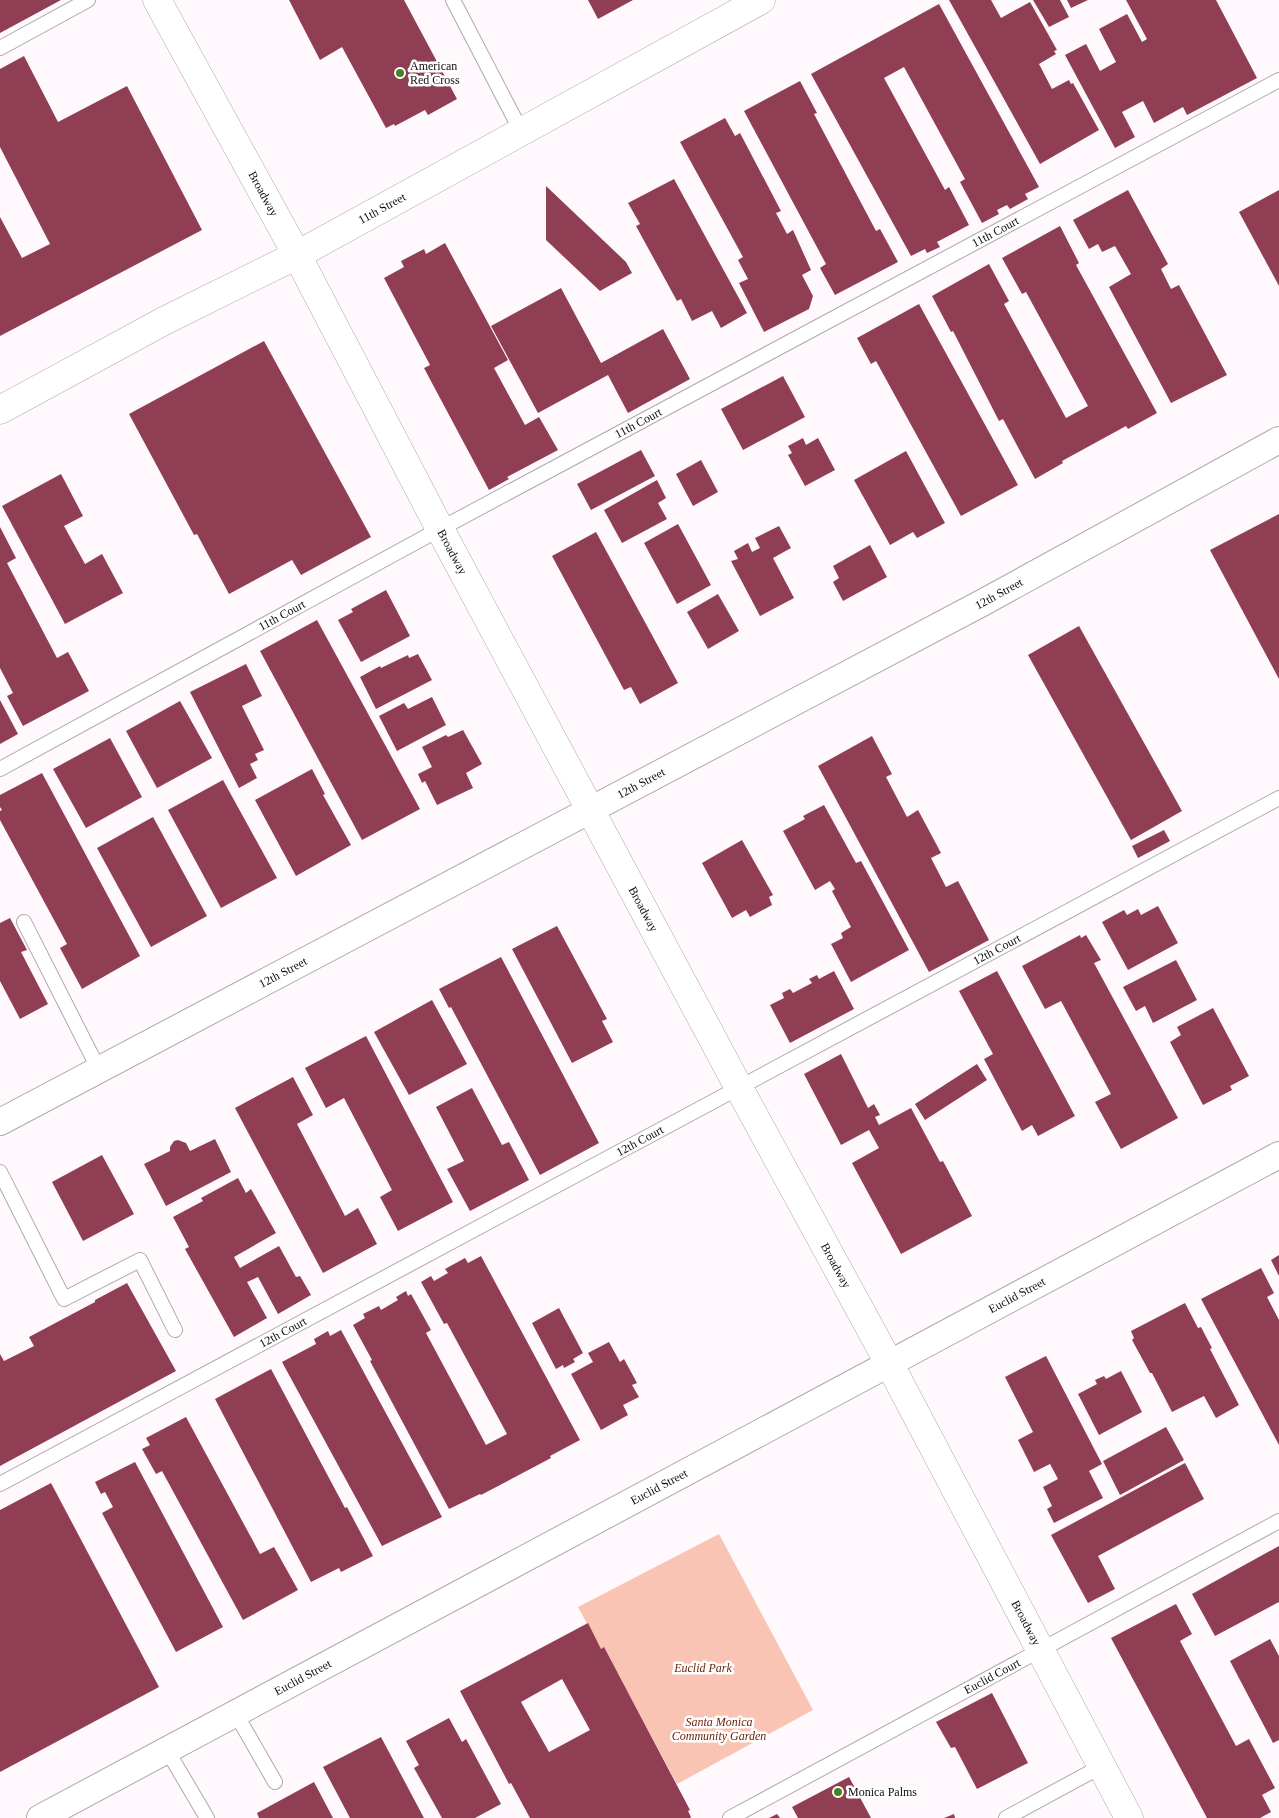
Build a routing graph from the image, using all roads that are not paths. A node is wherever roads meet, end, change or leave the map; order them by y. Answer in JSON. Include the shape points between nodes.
{"nodes":[{"id":1,"x":88,"y":0,"type":"edge"},
{"id":2,"x":156,"y":0,"type":"edge"},
{"id":3,"x":453,"y":0,"type":"edge"},
{"id":4,"x":761,"y":0,"type":"edge"},
{"id":5,"x":0,"y":48,"type":"edge"},
{"id":6,"x":1279,"y":80,"type":"edge"},
{"id":7,"x":521,"y":131,"type":"junction"},
{"id":8,"x":297,"y":255,"type":"junction"},
{"id":9,"x":0,"y":410,"type":"edge"},
{"id":10,"x":1279,"y":440,"type":"edge"},
{"id":11,"x":440,"y":529,"type":"junction"},
{"id":12,"x":0,"y":769,"type":"edge"},
{"id":13,"x":1279,"y":798,"type":"edge"},
{"id":14,"x":591,"y":810,"type":"junction"},
{"id":15,"x":24,"y":922,"type":"dead end"},
{"id":16,"x":99,"y":1070,"type":"junction"},
{"id":17,"x":739,"y":1088,"type":"junction"},
{"id":18,"x":0,"y":1122,"type":"edge"},
{"id":19,"x":1279,"y":1155,"type":"edge"},
{"id":20,"x":0,"y":1172,"type":"edge"},
{"id":21,"x":175,"y":1330,"type":"dead end"},
{"id":22,"x":889,"y":1364,"type":"junction"},
{"id":23,"x":0,"y":1484,"type":"edge"},
{"id":24,"x":1279,"y":1521,"type":"edge"},
{"id":25,"x":1041,"y":1650,"type":"junction"},
{"id":26,"x":236,"y":1714,"type":"junction"},
{"id":27,"x":167,"y":1750,"type":"junction"},
{"id":28,"x":1102,"y":1766,"type":"junction"},
{"id":29,"x":275,"y":1782,"type":"dead end"},
{"id":30,"x":40,"y":1818,"type":"edge"},
{"id":31,"x":206,"y":1818,"type":"edge"},
{"id":32,"x":730,"y":1818,"type":"edge"},
{"id":33,"x":1006,"y":1818,"type":"edge"},
{"id":34,"x":1129,"y":1818,"type":"edge"}],
"edges":[{"from":1,"to":5,"type":"lane"},
{"from":2,"to":8,"type":"street","name":"Broadway"},
{"from":3,"to":7,"type":"lane"},
{"from":4,"to":7,"type":"street","name":"11th Street"},
{"from":6,"to":11,"type":"lane","name":"11th Court"},
{"from":7,"to":8,"type":"street","name":"11th Street"},
{"from":8,"to":9,"type":"street","name":"11th Street","via":[[164,321]]},
{"from":8,"to":11,"type":"street","name":"Broadway"},
{"from":10,"to":14,"type":"street","name":"12th Street","via":[[982,603]]},
{"from":11,"to":12,"type":"lane","name":"11th Court"},
{"from":11,"to":14,"type":"street","name":"Broadway"},
{"from":13,"to":17,"type":"lane","name":"12th Court"},
{"from":14,"to":16,"type":"street","name":"12th Street"},
{"from":14,"to":17,"type":"street","name":"Broadway"},
{"from":15,"to":16,"type":"lane"},
{"from":16,"to":18,"type":"street","name":"12th Street"},
{"from":17,"to":22,"type":"street","name":"Broadway"},
{"from":17,"to":23,"type":"lane","name":"12th Court"},
{"from":19,"to":22,"type":"street","name":"Euclid Street"},
{"from":20,"to":21,"type":"lane","via":[[64,1299],[140,1260]]},
{"from":22,"to":25,"type":"street","name":"Broadway"},
{"from":22,"to":26,"type":"street","name":"Euclid Street"},
{"from":24,"to":25,"type":"lane","name":"Euclid Court"},
{"from":25,"to":28,"type":"street","name":"Broadway"},
{"from":25,"to":32,"type":"lane","name":"Euclid Court"},
{"from":26,"to":27,"type":"street","name":"Euclid Street"},
{"from":26,"to":29,"type":"lane"},
{"from":27,"to":30,"type":"street","name":"Euclid Street"},
{"from":27,"to":31,"type":"lane"},
{"from":28,"to":33,"type":"lane"},
{"from":28,"to":34,"type":"street","name":"Broadway"}]}
